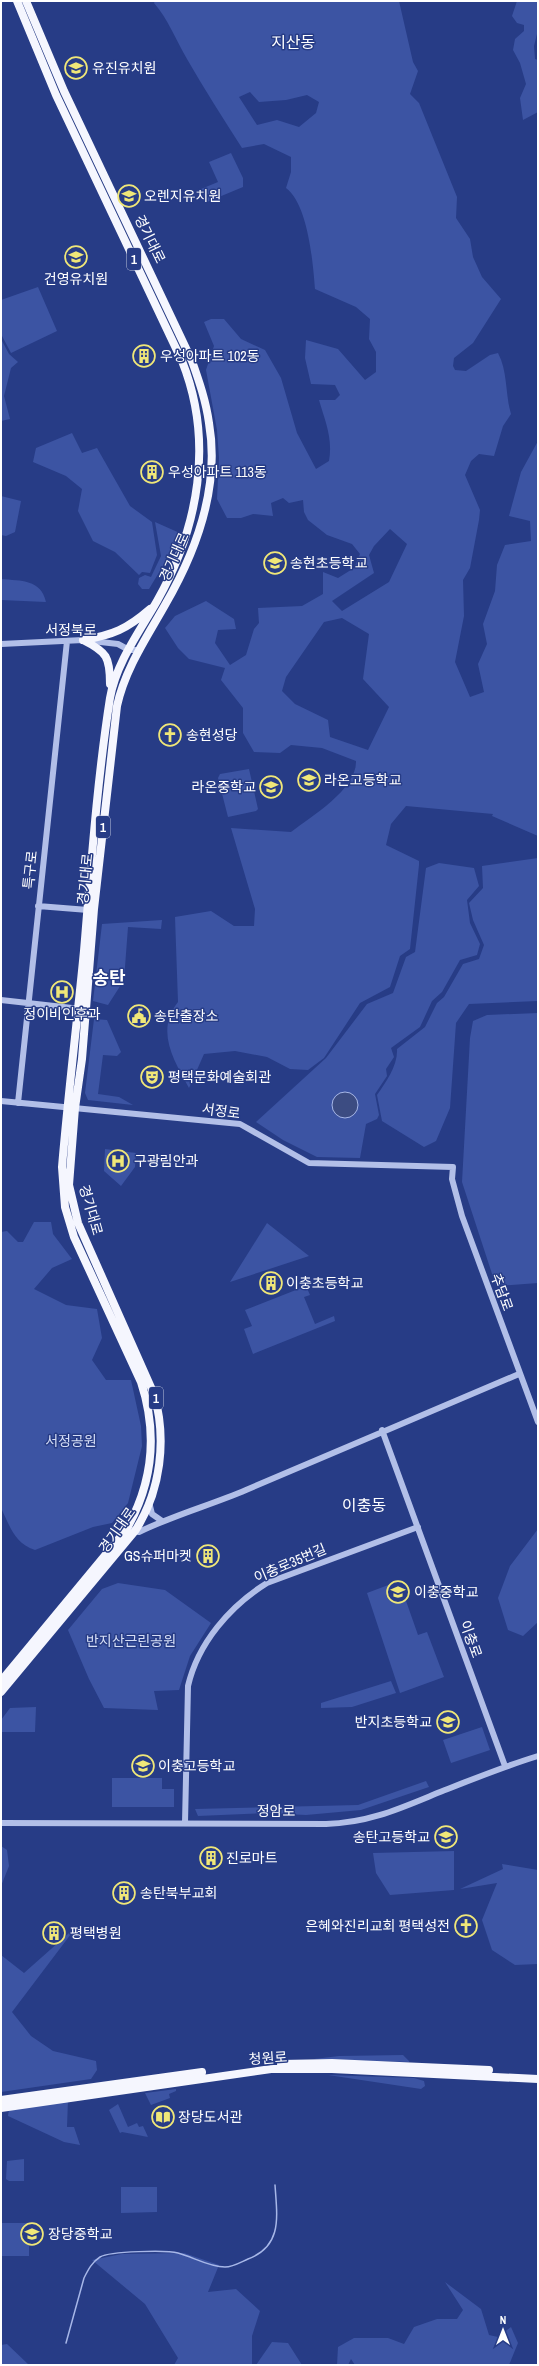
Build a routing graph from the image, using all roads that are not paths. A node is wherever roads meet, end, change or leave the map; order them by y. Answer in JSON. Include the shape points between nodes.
{"nodes":[{"id":1,"x":17,"y":1,"type":"edge"},
{"id":2,"x":26,"y":1,"type":"edge"},
{"id":3,"x":155,"y":604,"type":"junction"},
{"id":4,"x":83,"y":640,"type":"junction"},
{"id":5,"x":67,"y":641,"type":"junction"},
{"id":6,"x":1,"y":644,"type":"edge"},
{"id":7,"x":129,"y":650,"type":"junction"},
{"id":8,"x":140,"y":650,"type":"junction"},
{"id":9,"x":112,"y":691,"type":"junction"},
{"id":10,"x":38,"y":906,"type":"junction"},
{"id":11,"x":88,"y":910,"type":"junction"},
{"id":12,"x":1,"y":1000,"type":"edge"},
{"id":13,"x":29,"y":1003,"type":"junction"},
{"id":14,"x":81,"y":1009,"type":"junction"},
{"id":15,"x":1,"y":1101,"type":"edge"},
{"id":16,"x":18,"y":1103,"type":"junction"},
{"id":17,"x":71,"y":1107,"type":"junction"},
{"id":18,"x":453,"y":1167,"type":"joint"},
{"id":19,"x":519,"y":1374,"type":"junction"},
{"id":20,"x":538,"y":1422,"type":"edge"},
{"id":21,"x":382,"y":1430,"type":"junction"},
{"id":22,"x":149,"y":1502,"type":"junction"},
{"id":23,"x":162,"y":1521,"type":"junction"},
{"id":24,"x":418,"y":1527,"type":"junction"},
{"id":25,"x":126,"y":1530,"type":"junction"},
{"id":26,"x":135,"y":1531,"type":"junction"},
{"id":27,"x":23,"y":1660,"type":"junction"},
{"id":28,"x":1,"y":1674,"type":"edge"},
{"id":29,"x":1,"y":1681,"type":"edge"},
{"id":30,"x":1,"y":1692,"type":"edge"},
{"id":31,"x":1,"y":1698,"type":"edge"},
{"id":32,"x":538,"y":1756,"type":"edge"},
{"id":33,"x":506,"y":1766,"type":"junction"},
{"id":34,"x":1,"y":1823,"type":"edge"},
{"id":35,"x":185,"y":1823,"type":"junction"},
{"id":36,"x":538,"y":2073,"type":"edge"},
{"id":37,"x":538,"y":2079,"type":"edge"},
{"id":38,"x":1,"y":2100,"type":"edge"},
{"id":39,"x":1,"y":2108,"type":"edge"}],
"edges":[{"from":1,"to":3,"type":"main road","name":"경기대로","number":"1","via":[[56,95],[182,361],[194,398],[200,447],[196,498],[183,543],[167,584]]},
{"from":2,"to":8,"type":"main road","name":"경기대로","number":"1","via":[[64,91],[192,361],[210,424],[210,481],[202,525],[186,565]]},
{"from":3,"to":4,"type":"main road","via":[[136,621],[111,635]]},
{"from":3,"to":7,"type":"main road","name":"경기대로","number":"1"},
{"from":4,"to":5,"type":"street","name":"서정북로"},
{"from":4,"to":7,"type":"street","name":"서정북로","via":[[118,644]]},
{"from":4,"to":9,"type":"main road","via":[[101,649],[108,658]]},
{"from":5,"to":6,"type":"street","name":"서정북로"},
{"from":5,"to":10,"type":"street","name":"특구로"},
{"from":7,"to":8,"type":"street","name":"서정북로"},
{"from":7,"to":9,"type":"main road","name":"경기대로","number":"1","via":[[119,668]]},
{"from":8,"to":14,"type":"main road","name":"경기대로","number":"1","via":[[121,686],[117,706]]},
{"from":9,"to":11,"type":"main road","name":"경기대로","number":"1"},
{"from":10,"to":11,"type":"street"},
{"from":10,"to":13,"type":"street","name":"특구로"},
{"from":11,"to":14,"type":"main road","name":"경기대로","number":"1"},
{"from":12,"to":13,"type":"street"},
{"from":13,"to":14,"type":"street"},
{"from":13,"to":16,"type":"street","name":"특구로"},
{"from":14,"to":17,"type":"main road","name":"경기대로","number":"1"},
{"from":15,"to":16,"type":"street","name":"서정로"},
{"from":16,"to":17,"type":"street","name":"서정로"},
{"from":17,"to":18,"type":"street","name":"서정로","via":[[240,1124],[309,1163]]},
{"from":17,"to":22,"type":"main road","name":"경기대로","number":"1","via":[[69,1185],[74,1210],[84,1239],[148,1376],[161,1423],[159,1464]]},
{"from":17,"to":25,"type":"main road","name":"경기대로","number":"1","via":[[62,1167],[66,1213],[78,1248],[141,1382],[150,1415],[152,1439],[149,1473],[135,1514]]},
{"from":18,"to":19,"type":"street","name":"추담로","via":[[452,1179],[462,1216]]},
{"from":19,"to":20,"type":"street","name":"추담로"},
{"from":19,"to":21,"type":"street"},
{"from":21,"to":23,"type":"street","via":[[245,1490]]},
{"from":21,"to":24,"type":"street","name":"이충로"},
{"from":22,"to":23,"type":"street","via":[[152,1514]]},
{"from":22,"to":26,"type":"main road","name":"경기대로","number":"1"},
{"from":23,"to":26,"type":"street","via":[[139,1532]]},
{"from":24,"to":33,"type":"street","name":"이충로"},
{"from":24,"to":35,"type":"street","name":"이충로35번길","via":[[267,1583],[233,1608],[217,1628],[202,1650],[191,1672],[188,1686]]},
{"from":25,"to":26,"type":"street"},
{"from":25,"to":27,"type":"main road","name":"경기대로","number":"1"},
{"from":26,"to":27,"type":"main road","name":"경기대로","number":"1"},
{"from":27,"to":28,"type":"main road","name":"경기대로","number":"1"},
{"from":27,"to":29,"type":"main road","name":"경기대로","number":"1"},
{"from":27,"to":30,"type":"main road","name":"경기대로","number":"1"},
{"from":27,"to":31,"type":"main road","name":"경기대로","number":"1","via":[[20,1675]]},
{"from":32,"to":33,"type":"street","name":"정암로"},
{"from":33,"to":35,"type":"street","name":"정암로","via":[[386,1815],[363,1821],[326,1824]]},
{"from":34,"to":35,"type":"street","name":"정암로"},
{"from":36,"to":38,"type":"main road","name":"청원로","via":[[424,2066],[301,2063],[199,2073]]},
{"from":37,"to":39,"type":"main road","name":"청원로","via":[[332,2069],[271,2069]]}]}
